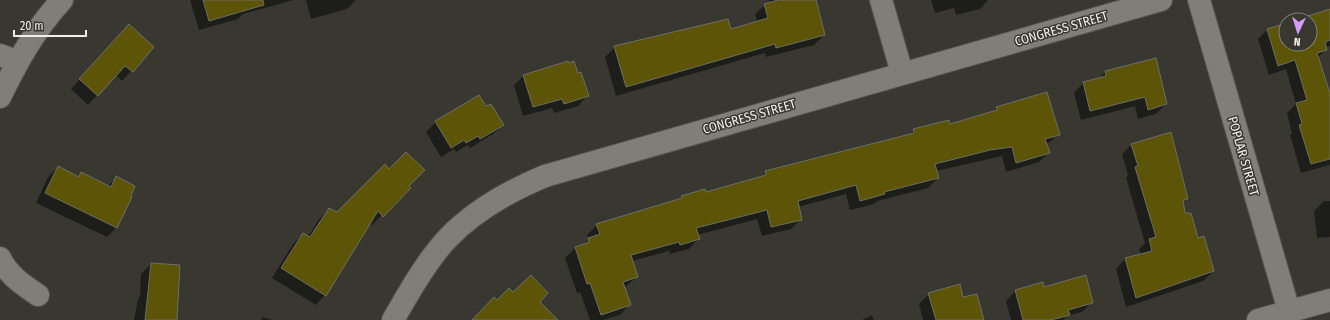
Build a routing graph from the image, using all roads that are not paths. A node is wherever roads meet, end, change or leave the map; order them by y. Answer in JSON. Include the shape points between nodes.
{"nodes":[{"id":1,"x":62,"y":0,"type":"edge"},
{"id":2,"x":881,"y":0,"type":"edge"},
{"id":3,"x":1161,"y":0,"type":"edge"},
{"id":4,"x":1199,"y":0,"type":"edge"},
{"id":5,"x":9,"y":58,"type":"edge"},
{"id":6,"x":902,"y":73,"type":"junction"},
{"id":7,"x":0,"y":97,"type":"edge"},
{"id":8,"x":0,"y":258,"type":"edge"},
{"id":9,"x":38,"y":295,"type":"dead end"},
{"id":10,"x":1330,"y":300,"type":"edge"},
{"id":11,"x":1289,"y":311,"type":"junction"},
{"id":12,"x":393,"y":320,"type":"edge"},
{"id":13,"x":1258,"y":320,"type":"edge"}],
"edges":[{"from":1,"to":5,"type":"street"},
{"from":2,"to":6,"type":"street"},
{"from":3,"to":6,"type":"street","name":"CONGRESS STREET"},
{"from":4,"to":11,"type":"street","name":"POPLAR STREET"},
{"from":5,"to":7,"type":"street"},
{"from":6,"to":12,"type":"street","name":"CONGRESS STREET","via":[[614,154],[545,176],[515,189],[479,211],[447,239],[414,284]]},
{"from":8,"to":9,"type":"street","via":[[17,281]]},
{"from":10,"to":11,"type":"street"},
{"from":11,"to":13,"type":"street"}]}
